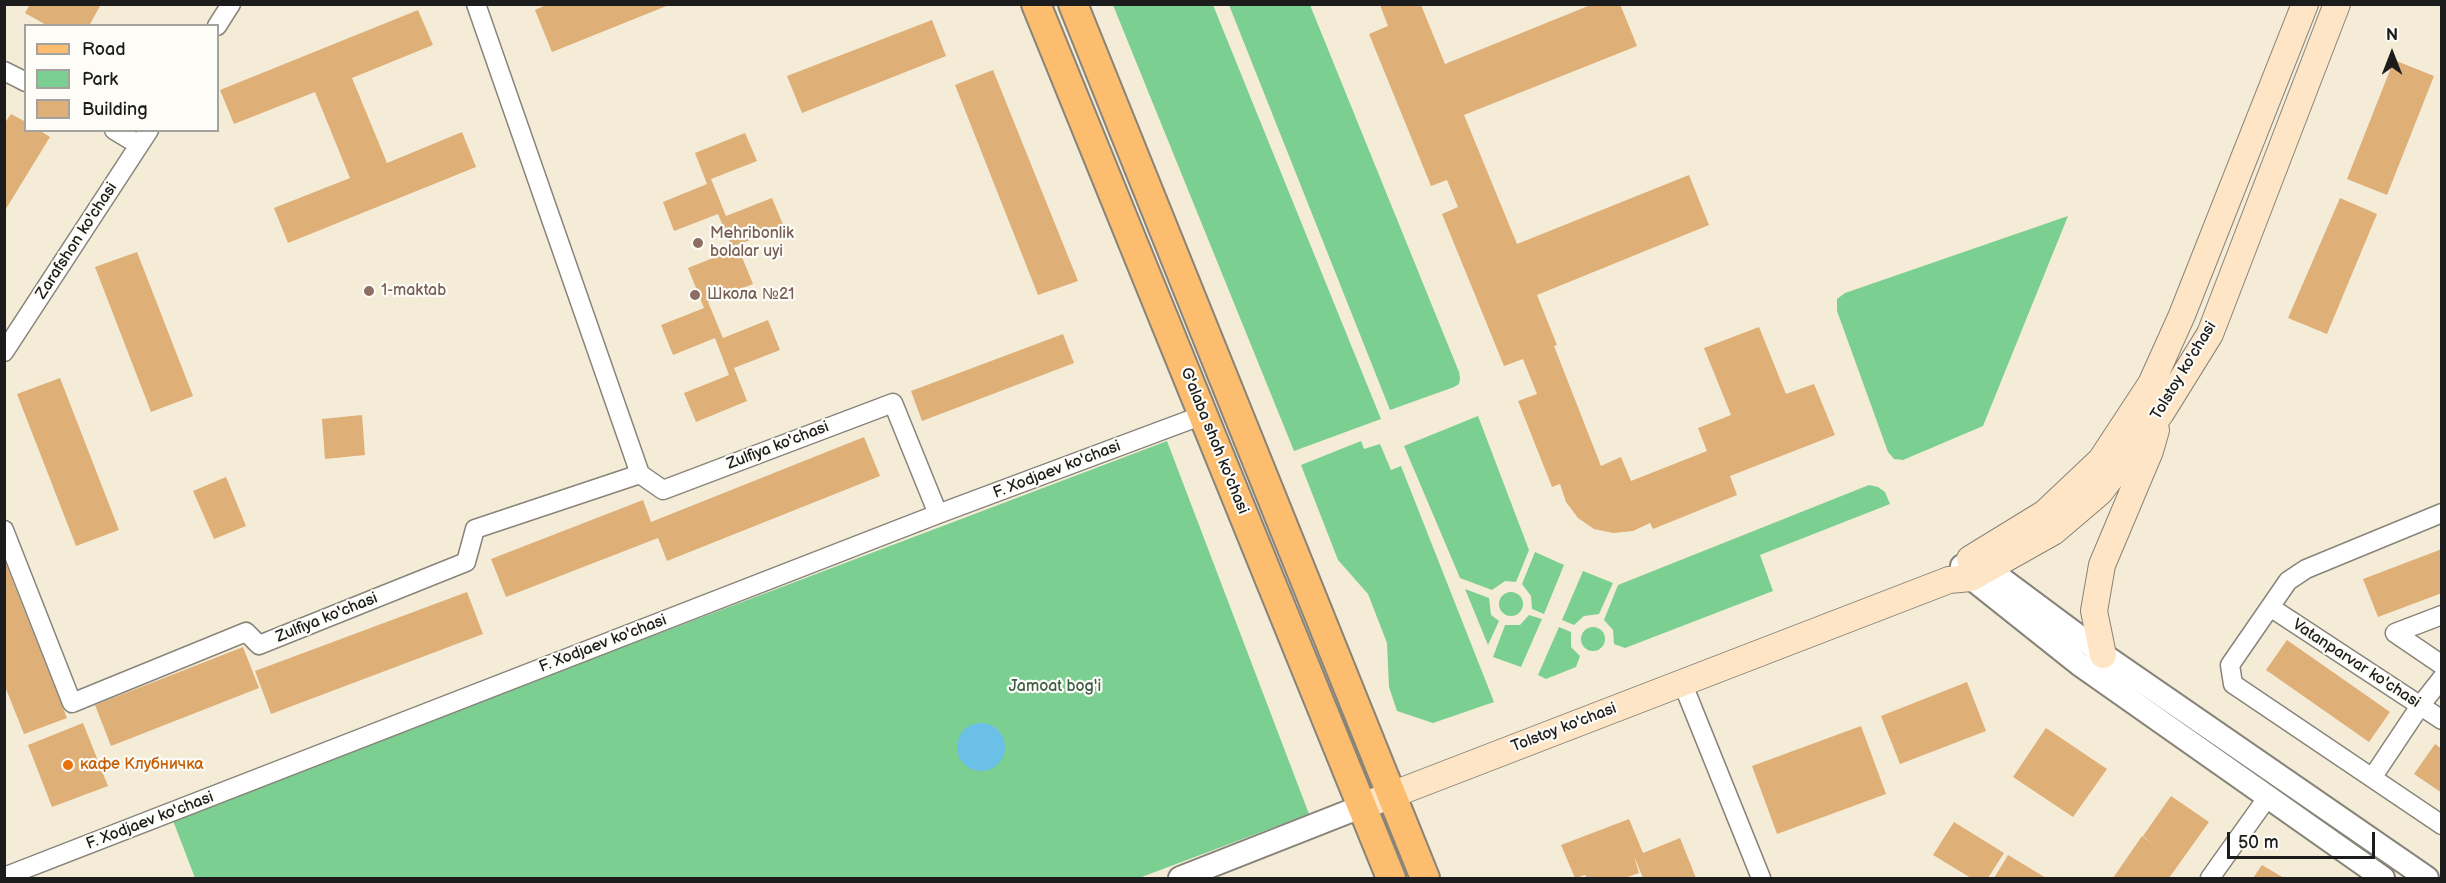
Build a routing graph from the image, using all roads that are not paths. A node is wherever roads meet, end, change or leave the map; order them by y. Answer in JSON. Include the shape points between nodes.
{"nodes":[{"id":1,"x":231,"y":4,"type":"edge"},
{"id":2,"x":476,"y":4,"type":"edge"},
{"id":3,"x":1036,"y":4,"type":"edge"},
{"id":4,"x":1073,"y":4,"type":"edge"},
{"id":5,"x":2305,"y":4,"type":"edge"},
{"id":6,"x":2337,"y":4,"type":"edge"},
{"id":7,"x":218,"y":24,"type":"edge"},
{"id":8,"x":4,"y":71,"type":"edge"},
{"id":9,"x":24,"y":81,"type":"edge"},
{"id":10,"x":122,"y":132,"type":"edge"},
{"id":11,"x":144,"y":138,"type":"edge"},
{"id":12,"x":4,"y":352,"type":"edge"},
{"id":13,"x":2161,"y":413,"type":"junction"},
{"id":14,"x":1203,"y":415,"type":"junction"},
{"id":15,"x":640,"y":474,"type":"junction"},
{"id":16,"x":2442,"y":513,"type":"edge"},
{"id":17,"x":938,"y":514,"type":"junction"},
{"id":18,"x":4,"y":530,"type":"edge"},
{"id":19,"x":1969,"y":569,"type":"junction"},
{"id":20,"x":2270,"y":607,"type":"junction"},
{"id":21,"x":2442,"y":615,"type":"edge"},
{"id":22,"x":2103,"y":655,"type":"junction"},
{"id":23,"x":2442,"y":665,"type":"edge"},
{"id":24,"x":2442,"y":678,"type":"edge"},
{"id":25,"x":1682,"y":682,"type":"junction"},
{"id":26,"x":2420,"y":706,"type":"junction"},
{"id":27,"x":2442,"y":720,"type":"edge"},
{"id":28,"x":2372,"y":778,"type":"junction"},
{"id":29,"x":1392,"y":794,"type":"junction"},
{"id":30,"x":2266,"y":798,"type":"junction"},
{"id":31,"x":1363,"y":806,"type":"junction"},
{"id":32,"x":2442,"y":825,"type":"edge"},
{"id":33,"x":4,"y":877,"type":"edge"},
{"id":34,"x":1180,"y":879,"type":"edge"},
{"id":35,"x":1391,"y":879,"type":"edge"},
{"id":36,"x":1425,"y":879,"type":"edge"},
{"id":37,"x":1761,"y":879,"type":"edge"},
{"id":38,"x":2210,"y":879,"type":"edge"},
{"id":39,"x":2383,"y":879,"type":"edge"},
{"id":40,"x":2427,"y":879,"type":"edge"}],
"edges":[{"from":1,"to":7,"type":"street"},
{"from":2,"to":15,"type":"street"},
{"from":3,"to":14,"type":"main road","name":"G'alaba shoh ko'chasi"},
{"from":4,"to":29,"type":"main road","name":"G'alaba shoh ko'chasi"},
{"from":5,"to":19,"type":"main road","name":"Tolstoy ko'chasi","via":[[2151,384],[2101,460],[2045,513]]},
{"from":6,"to":13,"type":"main road","name":"Tolstoy ko'chasi","via":[[2210,334]]},
{"from":8,"to":9,"type":"street"},
{"from":10,"to":11,"type":"street"},
{"from":11,"to":12,"type":"street","name":"Zarafshon ko'chasi"},
{"from":13,"to":19,"type":"main road","name":"Tolstoy ko'chasi","via":[[2100,492],[2053,532]]},
{"from":13,"to":22,"type":"main road","via":[[2150,450],[2102,565],[2094,611]]},
{"from":14,"to":17,"type":"street","name":"F. Xodjaev ko'chasi"},
{"from":14,"to":31,"type":"main road","name":"G'alaba shoh ko'chasi"},
{"from":15,"to":17,"type":"street","name":"Zulfiya ko'chasi","via":[[663,490],[893,403]]},
{"from":15,"to":18,"type":"street","name":"Zulfiya ko'chasi","via":[[475,529],[466,562],[422,580],[259,645],[246,632],[72,703]]},
{"from":16,"to":20,"type":"street","via":[[2306,569],[2288,581]]},
{"from":17,"to":33,"type":"street","name":"F. Xodjaev ko'chasi"},
{"from":19,"to":22,"type":"street"},
{"from":19,"to":25,"type":"main road","name":"Tolstoy ko'chasi"},
{"from":19,"to":30,"type":"street","via":[[2079,664]]},
{"from":20,"to":26,"type":"street","name":"Vatanparvar ko'chasi"},
{"from":20,"to":28,"type":"street","via":[[2230,665],[2233,684]]},
{"from":21,"to":23,"type":"street","via":[[2395,633]]},
{"from":22,"to":40,"type":"street"},
{"from":24,"to":26,"type":"street"},
{"from":25,"to":29,"type":"main road","name":"Tolstoy ko'chasi"},
{"from":25,"to":37,"type":"street"},
{"from":26,"to":27,"type":"street","name":"Vatanparvar ko'chasi"},
{"from":26,"to":28,"type":"street"},
{"from":28,"to":32,"type":"street"},
{"from":29,"to":31,"type":"main road","name":"Tolstoy ko'chasi"},
{"from":29,"to":36,"type":"main road","name":"G'alaba shoh ko'chasi"},
{"from":30,"to":38,"type":"street"},
{"from":30,"to":39,"type":"street"},
{"from":31,"to":34,"type":"street","name":"Tolstoy ko'chasi"},
{"from":31,"to":35,"type":"main road","name":"G'alaba shoh ko'chasi"}]}
